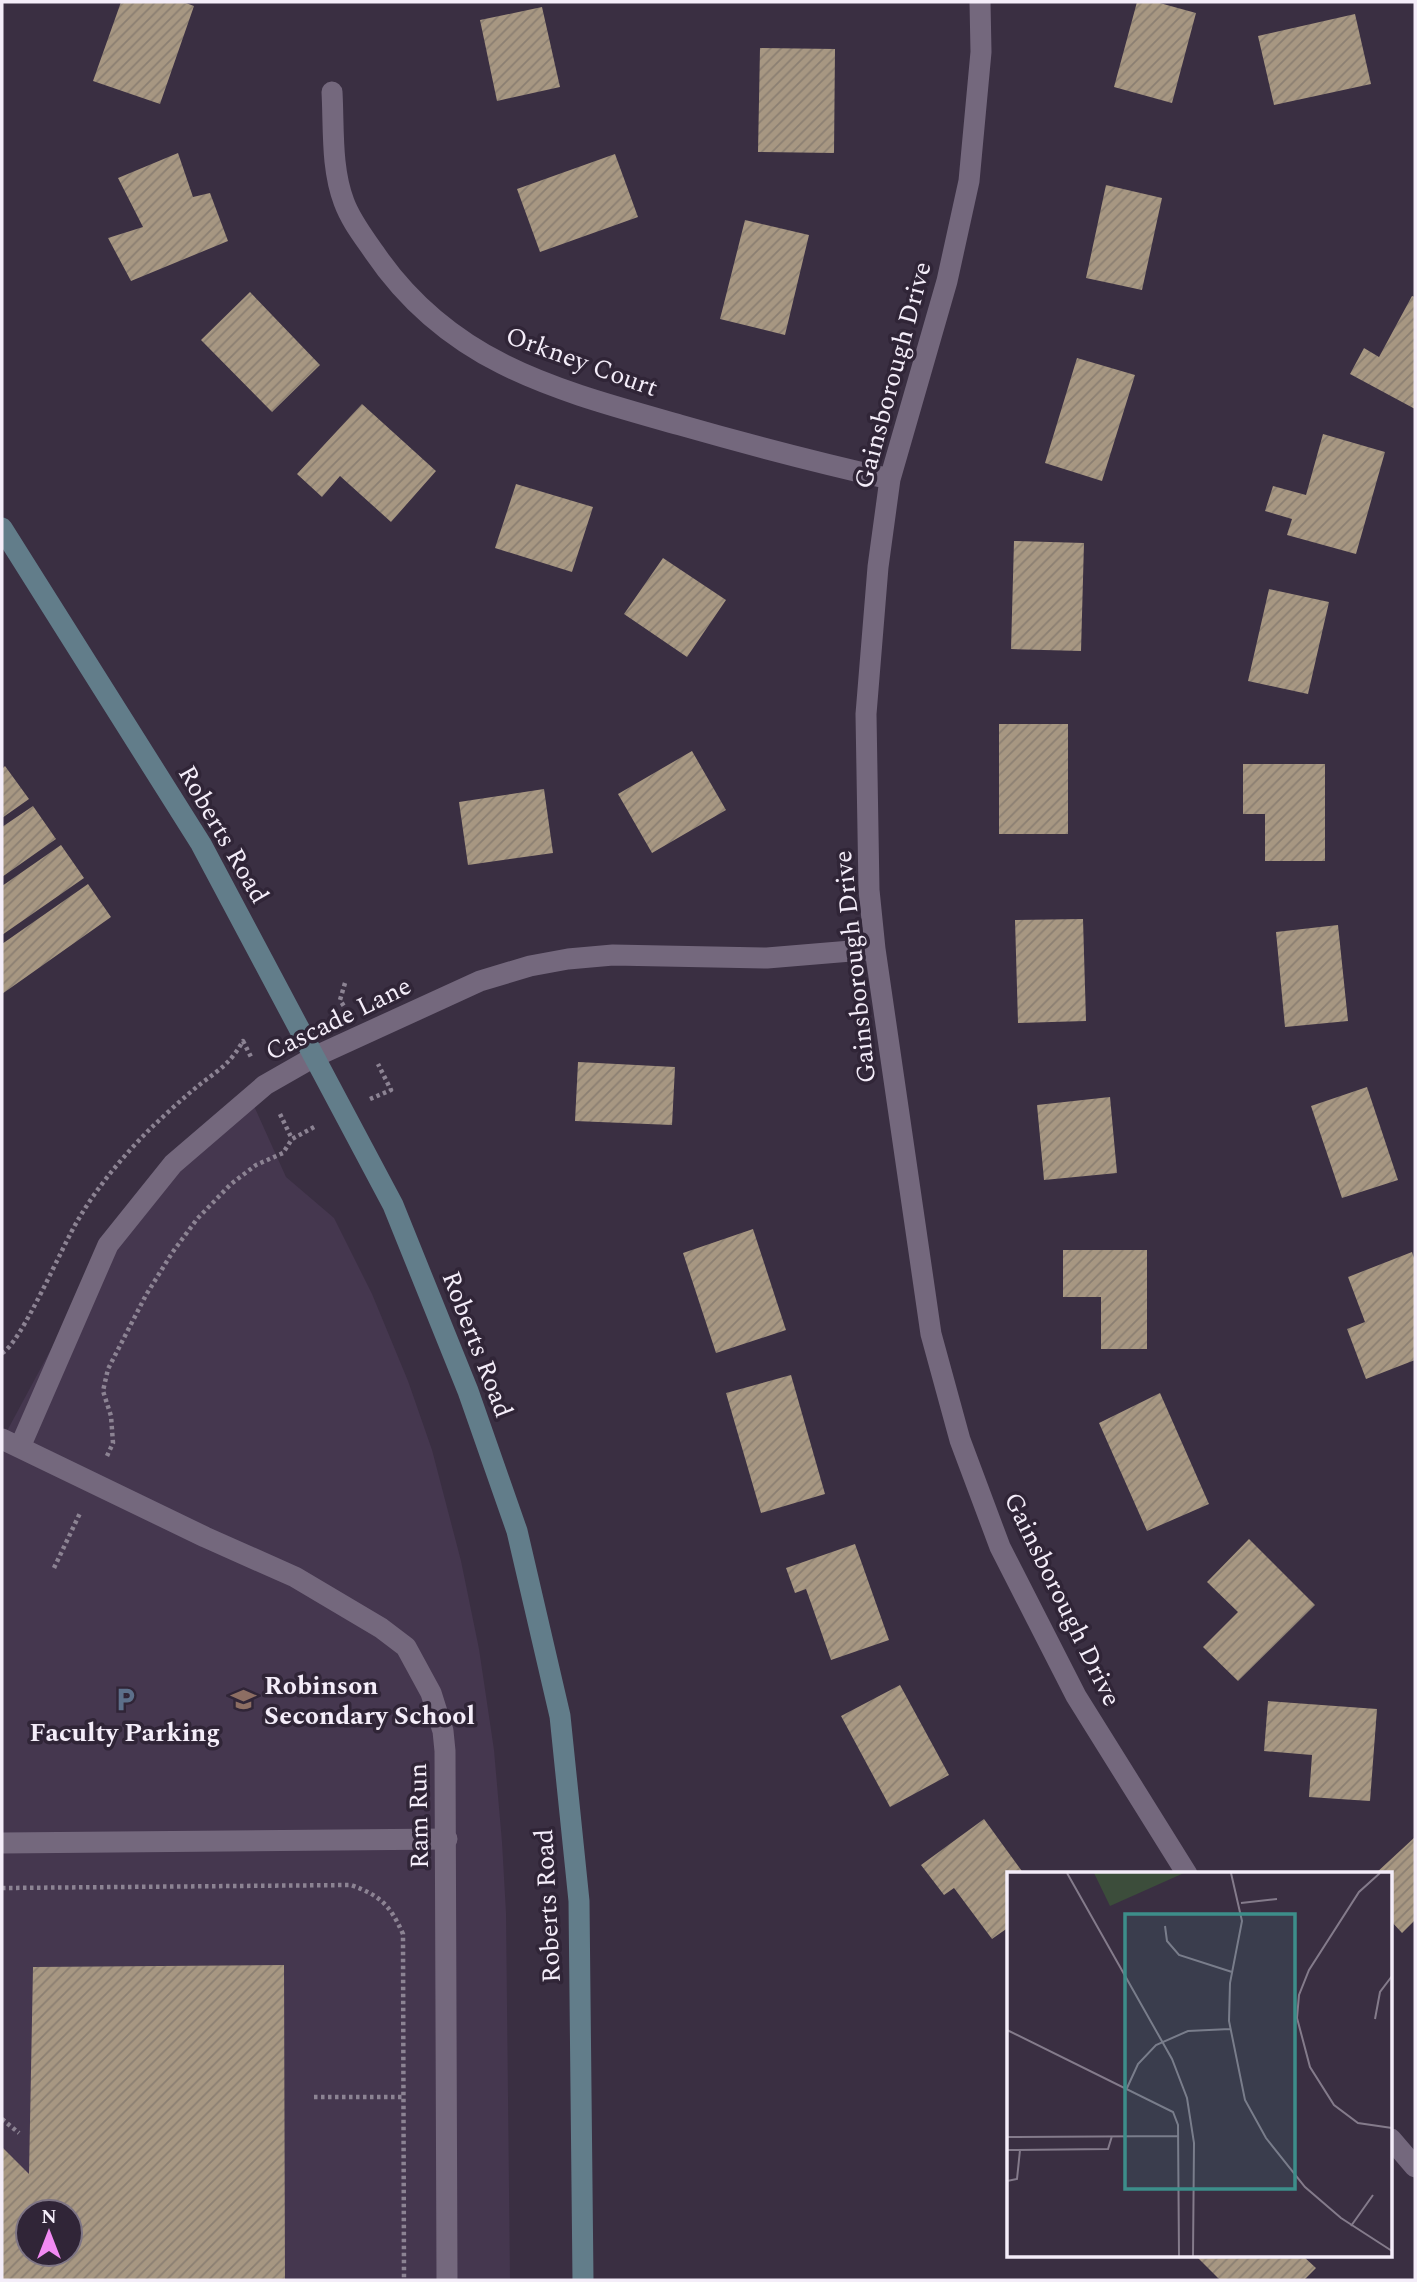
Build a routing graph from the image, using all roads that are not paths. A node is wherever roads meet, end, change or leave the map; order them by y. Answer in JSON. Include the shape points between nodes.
{"nodes":[{"id":1,"x":980,"y":2,"type":"edge"},
{"id":2,"x":332,"y":92,"type":"dead end"},
{"id":3,"x":890,"y":479,"type":"junction"},
{"id":4,"x":2,"y":528,"type":"edge"},
{"id":5,"x":875,"y":950,"type":"junction"},
{"id":6,"x":314,"y":1057,"type":"junction"},
{"id":7,"x":11,"y":1443,"type":"edge"},
{"id":8,"x":447,"y":1839,"type":"junction"},
{"id":9,"x":2,"y":1843,"type":"edge"},
{"id":10,"x":1186,"y":1872,"type":"edge"},
{"id":11,"x":1392,"y":2140,"type":"edge"},
{"id":12,"x":1415,"y":2167,"type":"edge"},
{"id":13,"x":447,"y":2280,"type":"edge"},
{"id":14,"x":583,"y":2280,"type":"edge"}],
"edges":[{"from":1,"to":3,"type":"street","name":"Gainsborough Drive","via":[[981,52],[969,181],[947,281]]},
{"from":2,"to":3,"type":"street","name":"Orkney Court","via":[[336,171],[351,217],[391,277],[422,311],[451,333],[519,373],[592,400]]},
{"from":3,"to":5,"type":"street","name":"Gainsborough Drive","via":[[866,714],[869,890]]},
{"from":4,"to":6,"type":"main road","name":"Roberts Road","via":[[201,844]]},
{"from":5,"to":6,"type":"street","name":"Cascade Lane","via":[[767,958],[613,955],[530,966],[480,982]]},
{"from":5,"to":10,"type":"street","name":"Gainsborough Drive","via":[[932,1334],[960,1440],[1000,1547],[1076,1696]]},
{"from":6,"to":7,"type":"street","name":"Cascade Lane","via":[[265,1085],[173,1164],[108,1245]]},
{"from":6,"to":14,"type":"main road","name":"Roberts Road","via":[[393,1205],[468,1391],[517,1531],[560,1716],[579,1900]]},
{"from":7,"to":8,"type":"street","name":"Ram Run","via":[[295,1577],[406,1647],[431,1693],[443,1731]]},
{"from":8,"to":9,"type":"street"},
{"from":8,"to":13,"type":"street","name":"Ram Run"},
{"from":11,"to":12,"type":"street"}]}
